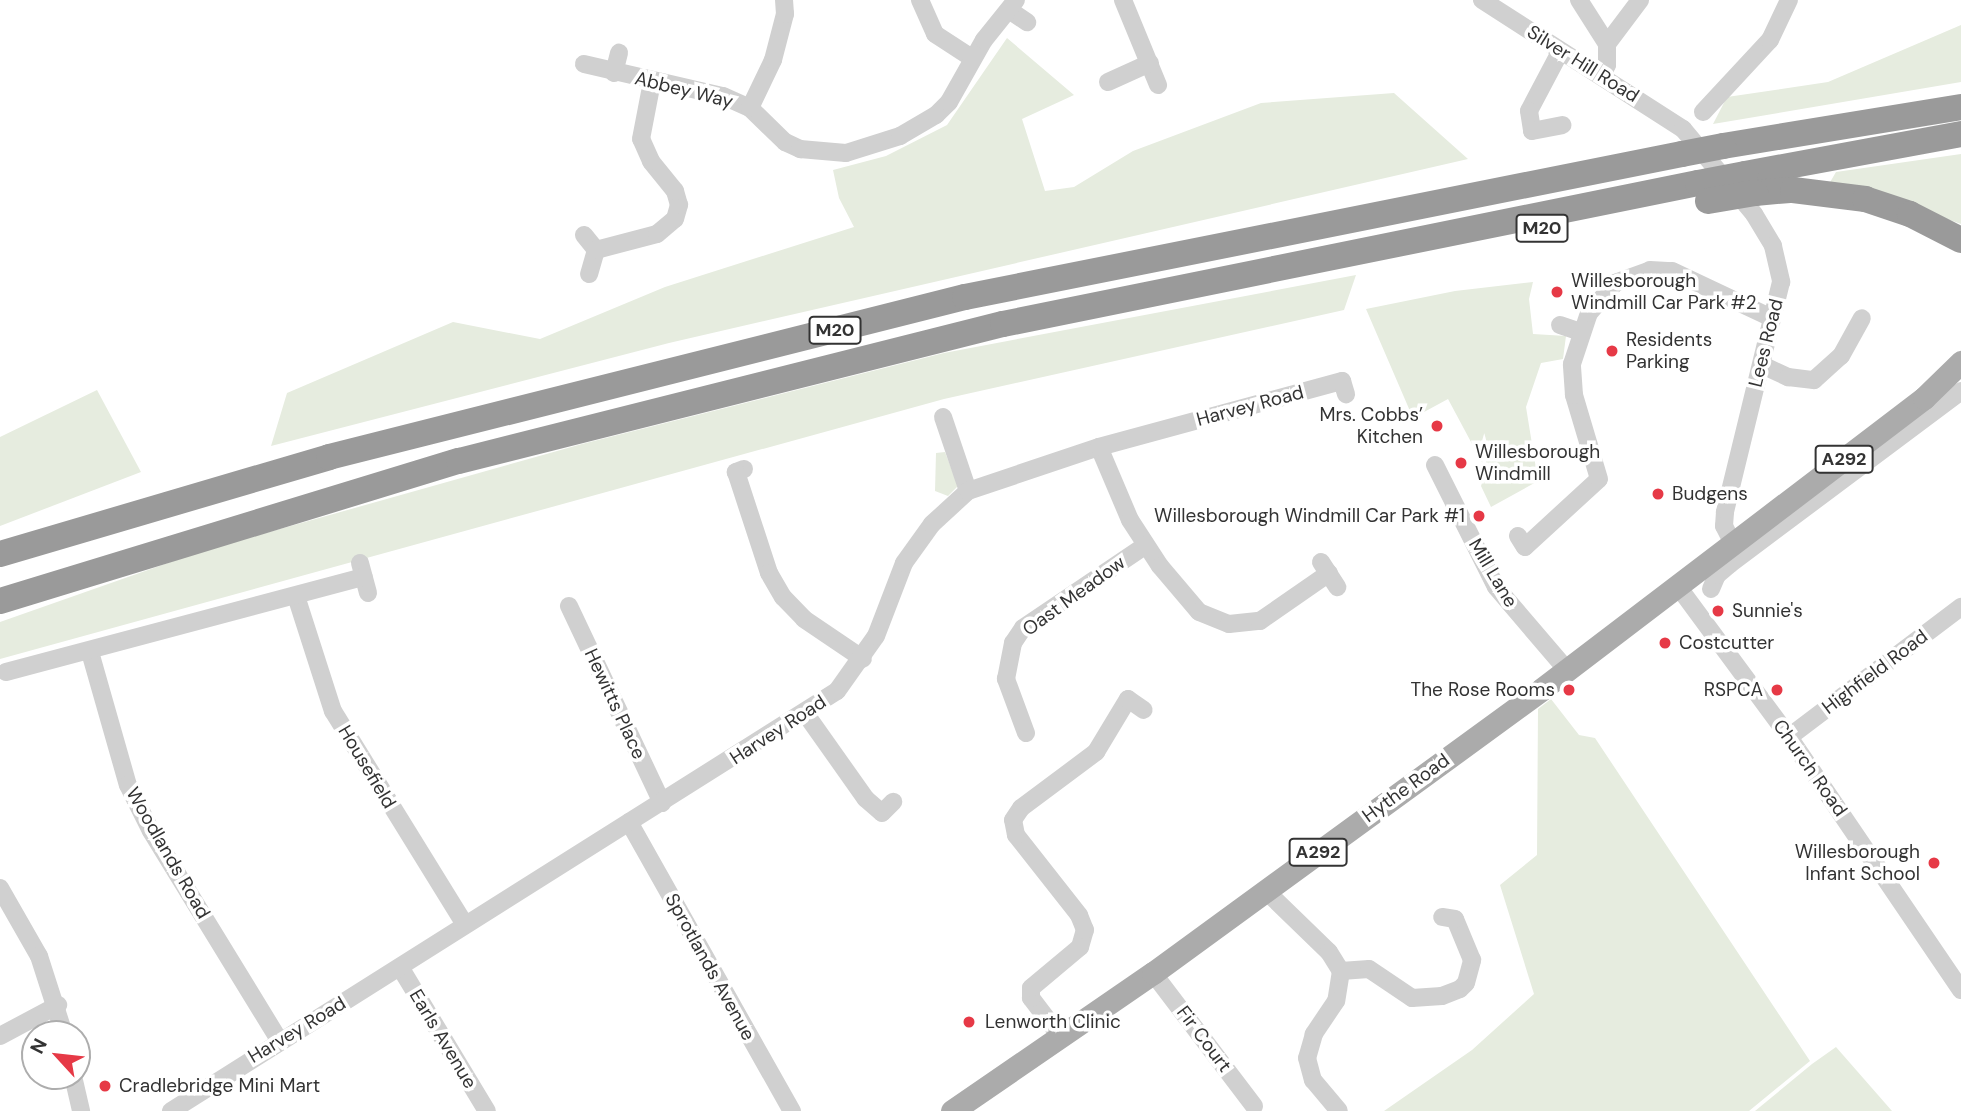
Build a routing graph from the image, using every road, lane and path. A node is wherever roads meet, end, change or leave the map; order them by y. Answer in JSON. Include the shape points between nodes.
{"nodes":[{"id":1,"x":784,"y":0,"type":"edge"},
{"id":2,"x":920,"y":0,"type":"edge"},
{"id":3,"x":1124,"y":0,"type":"edge"},
{"id":4,"x":1482,"y":0,"type":"edge"},
{"id":5,"x":1579,"y":0,"type":"edge"},
{"id":6,"x":1640,"y":0,"type":"edge"},
{"id":7,"x":1789,"y":0,"type":"edge"},
{"id":8,"x":1013,"y":5,"type":"edge"},
{"id":9,"x":1027,"y":22,"type":"dead end"},
{"id":10,"x":1607,"y":44,"type":"junction"},
{"id":11,"x":618,"y":53,"type":"dead end"},
{"id":12,"x":1559,"y":54,"type":"junction"},
{"id":13,"x":972,"y":58,"type":"junction"},
{"id":14,"x":1150,"y":63,"type":"junction"},
{"id":15,"x":584,"y":64,"type":"dead end"},
{"id":16,"x":614,"y":73,"type":"junction"},
{"id":17,"x":1602,"y":75,"type":"junction"},
{"id":18,"x":652,"y":82,"type":"junction"},
{"id":19,"x":1108,"y":82,"type":"dead end"},
{"id":20,"x":1158,"y":85,"type":"dead end"},
{"id":21,"x":1961,"y":107,"type":"edge"},
{"id":22,"x":750,"y":108,"type":"junction"},
{"id":23,"x":1703,"y":112,"type":"dead end"},
{"id":24,"x":1562,"y":125,"type":"dead end"},
{"id":25,"x":1961,"y":134,"type":"edge"},
{"id":26,"x":1682,"y":142,"type":"junction"},
{"id":27,"x":1750,"y":184,"type":"junction"},
{"id":28,"x":584,"y":235,"type":"dead end"},
{"id":29,"x":1959,"y":241,"type":"edge"},
{"id":30,"x":596,"y":250,"type":"junction"},
{"id":31,"x":589,"y":274,"type":"dead end"},
{"id":32,"x":1772,"y":318,"type":"junction"},
{"id":33,"x":1862,"y":318,"type":"dead end"},
{"id":34,"x":1560,"y":325,"type":"dead end"},
{"id":35,"x":1580,"y":332,"type":"junction"},
{"id":36,"x":1762,"y":365,"type":"junction"},
{"id":37,"x":1959,"y":371,"type":"edge"},
{"id":38,"x":1346,"y":394,"type":"dead end"},
{"id":39,"x":943,"y":417,"type":"dead end"},
{"id":40,"x":1099,"y":447,"type":"junction"},
{"id":41,"x":1435,"y":466,"type":"dead end"},
{"id":42,"x":744,"y":469,"type":"dead end"},
{"id":43,"x":968,"y":491,"type":"junction"},
{"id":44,"x":1789,"y":511,"type":"junction"},
{"id":45,"x":1518,"y":536,"type":"dead end"},
{"id":46,"x":1732,"y":542,"type":"junction"},
{"id":47,"x":1146,"y":545,"type":"junction"},
{"id":48,"x":0,"y":554,"type":"edge"},
{"id":49,"x":1329,"y":574,"type":"dead end"},
{"id":50,"x":364,"y":578,"type":"dead end"},
{"id":51,"x":1677,"y":584,"type":"junction"},
{"id":52,"x":1711,"y":589,"type":"dead end"},
{"id":53,"x":296,"y":596,"type":"junction"},
{"id":54,"x":0,"y":601,"type":"edge"},
{"id":55,"x":569,"y":606,"type":"dead end"},
{"id":56,"x":1961,"y":607,"type":"edge"},
{"id":57,"x":90,"y":652,"type":"junction"},
{"id":58,"x":863,"y":659,"type":"junction"},
{"id":59,"x":1567,"y":670,"type":"junction"},
{"id":60,"x":6,"y":672,"type":"dead end"},
{"id":61,"x":1144,"y":710,"type":"dead end"},
{"id":62,"x":805,"y":713,"type":"junction"},
{"id":63,"x":1026,"y":733,"type":"dead end"},
{"id":64,"x":1789,"y":737,"type":"junction"},
{"id":65,"x":893,"y":802,"type":"dead end"},
{"id":66,"x":662,"y":803,"type":"junction"},
{"id":67,"x":629,"y":822,"type":"junction"},
{"id":68,"x":0,"y":888,"type":"edge"},
{"id":69,"x":1265,"y":890,"type":"junction"},
{"id":70,"x":1453,"y":914,"type":"dead end"},
{"id":71,"x":465,"y":925,"type":"junction"},
{"id":72,"x":400,"y":967,"type":"junction"},
{"id":73,"x":1341,"y":971,"type":"junction"},
{"id":74,"x":1153,"y":973,"type":"junction"},
{"id":75,"x":1961,"y":990,"type":"edge"},
{"id":76,"x":58,"y":1005,"type":"junction"},
{"id":77,"x":61,"y":1020,"type":"edge"},
{"id":78,"x":0,"y":1035,"type":"edge"},
{"id":79,"x":1060,"y":1036,"type":"junction"},
{"id":80,"x":279,"y":1040,"type":"junction"},
{"id":81,"x":76,"y":1090,"type":"edge"},
{"id":82,"x":1254,"y":1106,"type":"dead end"},
{"id":83,"x":81,"y":1111,"type":"edge"},
{"id":84,"x":171,"y":1111,"type":"edge"},
{"id":85,"x":486,"y":1111,"type":"edge"},
{"id":86,"x":792,"y":1111,"type":"edge"},
{"id":87,"x":952,"y":1111,"type":"edge"},
{"id":88,"x":1339,"y":1111,"type":"edge"}],
"edges":[{"from":1,"to":22,"type":"street","via":[[785,14],[773,60]]},
{"from":2,"to":13,"type":"street","via":[[935,34]]},
{"from":3,"to":14,"type":"street"},
{"from":4,"to":12,"type":"street","name":"Silver Hill Road"},
{"from":5,"to":10,"type":"street"},
{"from":6,"to":10,"type":"street"},
{"from":7,"to":23,"type":"street","via":[[1770,40]]},
{"from":8,"to":9,"type":"street","name":"Abbey Way"},
{"from":8,"to":13,"type":"street","name":"Abbey Way"},
{"from":10,"to":17,"type":"street"},
{"from":11,"to":16,"type":"street","name":"Abbey Way"},
{"from":12,"to":17,"type":"street","name":"Silver Hill Road"},
{"from":12,"to":24,"type":"street","via":[[1529,111],[1532,131]]},
{"from":13,"to":22,"type":"street","name":"Abbey Way","via":[[949,102],[936,115],[900,136],[846,153],[800,149],[785,142]]},
{"from":14,"to":19,"type":"street"},
{"from":14,"to":20,"type":"street"},
{"from":15,"to":16,"type":"street","name":"Abbey Way"},
{"from":16,"to":18,"type":"street","name":"Abbey Way"},
{"from":17,"to":26,"type":"street","name":"Silver Hill Road"},
{"from":18,"to":22,"type":"street","name":"Abbey Way","via":[[723,96]]},
{"from":18,"to":30,"type":"street","via":[[641,139],[675,191],[679,205],[675,219],[657,234]]},
{"from":21,"to":26,"type":"highway","number":"M20","bridge":true,"via":[[1723,146]]},
{"from":25,"to":27,"type":"highway","number":"M20"},
{"from":26,"to":32,"type":"street","name":"Lees Road","via":[[1754,214],[1773,246],[1782,282]]},
{"from":26,"to":48,"type":"highway","number":"M20","via":[[965,297],[328,457]]},
{"from":27,"to":29,"type":"highway","number":"M20","via":[[1865,199],[1910,215]]},
{"from":27,"to":54,"type":"highway","number":"M20","bridge":true,"via":[[1375,248],[1003,324],[459,461]]},
{"from":28,"to":30,"type":"street"},
{"from":30,"to":31,"type":"street"},
{"from":32,"to":35,"type":"street","via":[[1685,275],[1650,270],[1615,282],[1589,313]]},
{"from":32,"to":36,"type":"street","name":"Lees Road"},
{"from":33,"to":36,"type":"street","via":[[1842,356],[1814,380],[1788,377]]},
{"from":34,"to":35,"type":"street"},
{"from":35,"to":45,"type":"street","via":[[1572,364],[1574,396],[1599,479],[1525,547]]},
{"from":36,"to":46,"type":"street","name":"Lees Road","via":[[1725,512],[1724,526]]},
{"from":37,"to":44,"type":"main road","name":"Hythe Road","number":"A292"},
{"from":38,"to":40,"type":"street","name":"Harvey Road","via":[[1342,381]]},
{"from":39,"to":43,"type":"street"},
{"from":40,"to":43,"type":"street","name":"Harvey Road"},
{"from":40,"to":47,"type":"street","via":[[1120,501]]},
{"from":41,"to":59,"type":"street","name":"Mill Lane","via":[[1496,587]]},
{"from":42,"to":58,"type":"street","via":[[736,472],[769,573],[783,597],[804,619]]},
{"from":43,"to":58,"type":"street","name":"Harvey Road","via":[[940,516],[904,562]]},
{"from":44,"to":46,"type":"main road","name":"Hythe Road","number":"A292"},
{"from":44,"to":52,"type":"street","name":"Hythe Road","via":[[1717,575]]},
{"from":46,"to":51,"type":"main road","name":"Hythe Road","number":"A292"},
{"from":47,"to":49,"type":"street","via":[[1185,601],[1229,624],[1260,621]]},
{"from":47,"to":63,"type":"street","name":"Oast Meadow","via":[[1023,628],[1013,643],[1006,679]]},
{"from":50,"to":53,"type":"street"},
{"from":51,"to":59,"type":"main road","name":"Hythe Road","number":"A292"},
{"from":51,"to":64,"type":"street","name":"Church Road"},
{"from":53,"to":57,"type":"street"},
{"from":53,"to":71,"type":"street","name":"Housefield","via":[[333,711]]},
{"from":55,"to":66,"type":"street","name":"Hewitts Place"},
{"from":56,"to":64,"type":"street","name":"Highfield Road"},
{"from":57,"to":60,"type":"street"},
{"from":57,"to":80,"type":"street","name":"Woodlands Road","via":[[128,785],[151,831]]},
{"from":58,"to":62,"type":"street","name":"Harvey Road","via":[[837,691]]},
{"from":59,"to":69,"type":"main road","name":"Hythe Road","number":"A292"},
{"from":61,"to":79,"type":"street","via":[[1128,699],[1096,752],[1021,808],[1013,820],[1016,835],[1079,915],[1085,930],[1080,947],[1031,988],[1031,998]]},
{"from":62,"to":65,"type":"street","via":[[866,799],[882,813]]},
{"from":62,"to":66,"type":"street","name":"Harvey Road"},
{"from":64,"to":75,"type":"street","name":"Church Road"},
{"from":66,"to":67,"type":"street","name":"Harvey Road"},
{"from":67,"to":71,"type":"street","name":"Harvey Road"},
{"from":67,"to":86,"type":"street","name":"Sprotlands Avenue"},
{"from":68,"to":76,"type":"street","via":[[28,932]]},
{"from":69,"to":73,"type":"street","via":[[1311,932]]},
{"from":69,"to":74,"type":"main road","name":"Hythe Road","number":"A292"},
{"from":70,"to":73,"type":"street","via":[[1472,960],[1460,989],[1442,996],[1412,998],[1369,968]]},
{"from":71,"to":72,"type":"street","name":"Harvey Road"},
{"from":72,"to":80,"type":"street","name":"Harvey Road"},
{"from":72,"to":85,"type":"street","name":"Earls Avenue"},
{"from":73,"to":88,"type":"street","via":[[1336,1002],[1314,1034],[1307,1058],[1313,1080]]},
{"from":74,"to":79,"type":"main road","name":"Hythe Road","number":"A292"},
{"from":74,"to":82,"type":"street","name":"Fir Court"},
{"from":76,"to":77,"type":"street"},
{"from":76,"to":78,"type":"street"},
{"from":79,"to":87,"type":"main road","name":"Hythe Road","number":"A292"},
{"from":80,"to":84,"type":"street","name":"Harvey Road"},
{"from":81,"to":83,"type":"street"}]}
